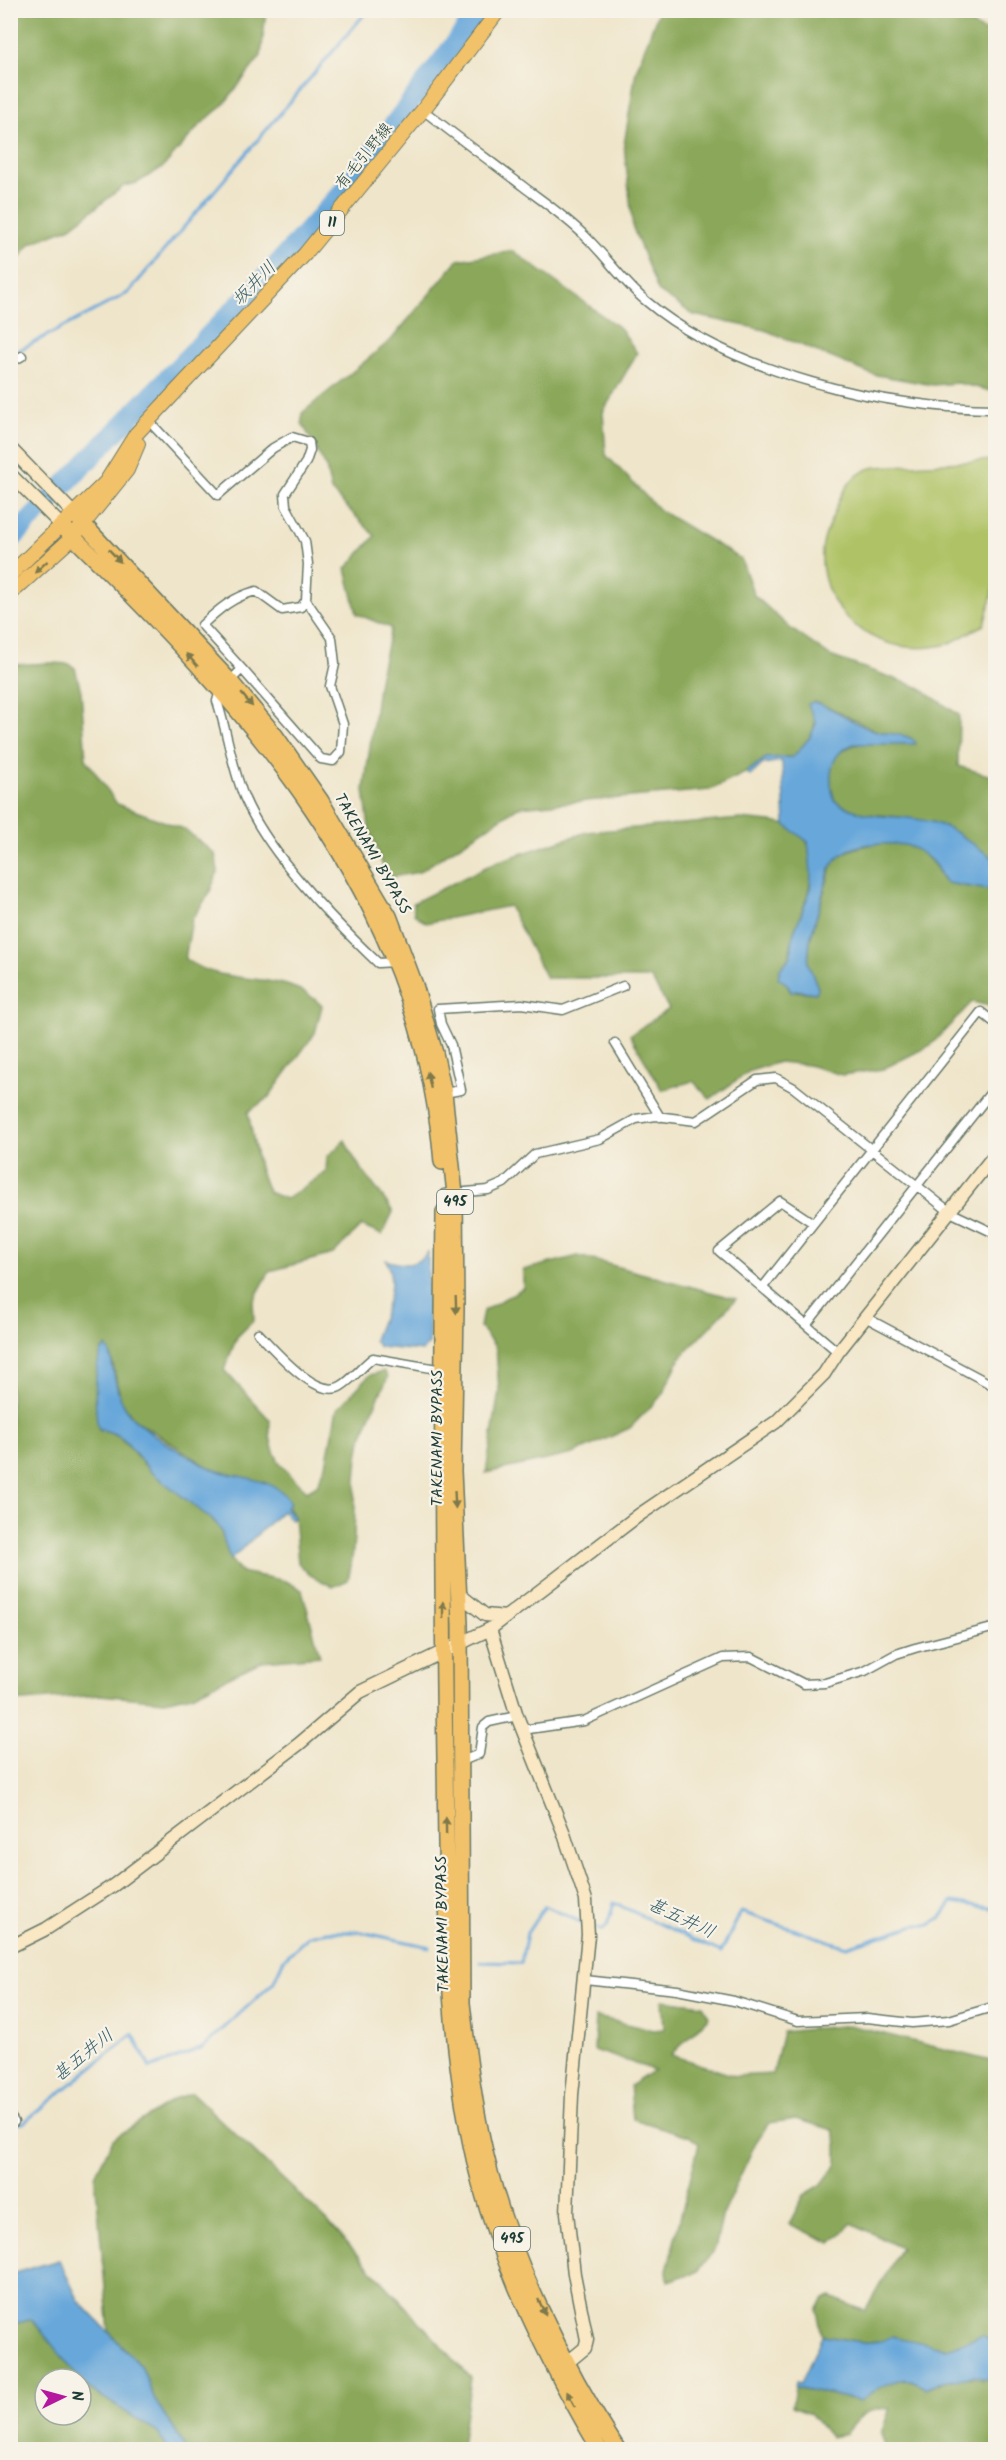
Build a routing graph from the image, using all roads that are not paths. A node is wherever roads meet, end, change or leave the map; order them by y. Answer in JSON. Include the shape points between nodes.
{"nodes":[{"id":1,"x":498,"y":10,"type":"edge"},
{"id":2,"x":423,"y":110,"type":"junction"},
{"id":3,"x":22,"y":356,"type":"dead end"},
{"id":4,"x":10,"y":363,"type":"edge"},
{"id":5,"x":996,"y":409,"type":"edge"},
{"id":6,"x":148,"y":420,"type":"junction"},
{"id":7,"x":10,"y":448,"type":"edge"},
{"id":8,"x":10,"y":474,"type":"edge"},
{"id":9,"x":79,"y":519,"type":"junction"},
{"id":10,"x":62,"y":526,"type":"junction"},
{"id":11,"x":73,"y":537,"type":"junction"},
{"id":12,"x":10,"y":575,"type":"edge"},
{"id":13,"x":10,"y":594,"type":"edge"},
{"id":14,"x":306,"y":600,"type":"junction"},
{"id":15,"x":242,"y":669,"type":"junction"},
{"id":16,"x":225,"y":686,"type":"junction"},
{"id":17,"x":395,"y":962,"type":"junction"},
{"id":18,"x":623,"y":986,"type":"dead end"},
{"id":19,"x":996,"y":1023,"type":"edge"},
{"id":20,"x":615,"y":1043,"type":"dead end"},
{"id":21,"x":996,"y":1086,"type":"edge"},
{"id":22,"x":444,"y":1093,"type":"junction"},
{"id":23,"x":660,"y":1117,"type":"junction"},
{"id":24,"x":870,"y":1150,"type":"junction"},
{"id":25,"x":996,"y":1153,"type":"edge"},
{"id":26,"x":916,"y":1186,"type":"junction"},
{"id":27,"x":449,"y":1194,"type":"junction"},
{"id":28,"x":950,"y":1212,"type":"junction"},
{"id":29,"x":813,"y":1224,"type":"junction"},
{"id":30,"x":996,"y":1234,"type":"edge"},
{"id":31,"x":763,"y":1287,"type":"junction"},
{"id":32,"x":865,"y":1317,"type":"junction"},
{"id":33,"x":807,"y":1324,"type":"junction"},
{"id":34,"x":258,"y":1333,"type":"dead end"},
{"id":35,"x":838,"y":1352,"type":"junction"},
{"id":36,"x":443,"y":1370,"type":"junction"},
{"id":37,"x":996,"y":1387,"type":"edge"},
{"id":38,"x":459,"y":1594,"type":"junction"},
{"id":39,"x":506,"y":1617,"type":"junction"},
{"id":40,"x":996,"y":1628,"type":"edge"},
{"id":41,"x":490,"y":1629,"type":"junction"},
{"id":42,"x":460,"y":1645,"type":"junction"},
{"id":43,"x":444,"y":1652,"type":"junction"},
{"id":44,"x":517,"y":1716,"type":"junction"},
{"id":45,"x":522,"y":1730,"type":"junction"},
{"id":46,"x":460,"y":1762,"type":"junction"},
{"id":47,"x":10,"y":1947,"type":"edge"},
{"id":48,"x":585,"y":1980,"type":"junction"},
{"id":49,"x":996,"y":2006,"type":"edge"},
{"id":50,"x":568,"y":2362,"type":"junction"},
{"id":51,"x":600,"y":2450,"type":"edge"},
{"id":52,"x":618,"y":2450,"type":"edge"}],
"edges":[{"from":1,"to":2,"type":"main road","name":"有毛引野線","number":"11"},
{"from":2,"to":5,"type":"street","via":[[584,234],[645,301],[700,338],[742,358],[848,391],[945,406]]},
{"from":2,"to":6,"type":"main road","name":"有毛引野線","number":"11","via":[[304,254]]},
{"from":3,"to":4,"type":"street"},
{"from":6,"to":9,"type":"main road","name":"有毛引野線","number":"11"},
{"from":6,"to":14,"type":"street","via":[[218,495],[292,436],[309,442],[306,462],[285,494],[286,506],[305,541]]},
{"from":7,"to":9,"type":"street"},
{"from":8,"to":10,"type":"street"},
{"from":9,"to":10,"type":"main road","name":"有毛引野線","number":"11"},
{"from":9,"to":11,"type":"main road","name":"有毛引野線","number":"11"},
{"from":9,"to":16,"type":"highway","name":"TAKENAMI BYPASS","number":"495","one_way":true},
{"from":10,"to":11,"type":"highway","name":"TAKENAMI BYPASS","number":"495"},
{"from":10,"to":12,"type":"main road","name":"有毛引野線","number":"11"},
{"from":11,"to":13,"type":"main road","name":"有毛引野線","number":"11","one_way":true},
{"from":16,"to":11,"type":"highway","name":"TAKENAMI BYPASS","number":"495","one_way":true},
{"from":14,"to":15,"type":"street","via":[[301,607],[282,610],[256,591],[222,605],[202,625]]},
{"from":14,"to":15,"type":"street","via":[[332,638],[334,664],[330,686],[343,724],[341,752],[333,761],[321,759]]},
{"from":15,"to":16,"type":"street"},
{"from":16,"to":17,"type":"highway","name":"TAKENAMI BYPASS","number":"495","via":[[310,804],[358,883]]},
{"from":16,"to":17,"type":"street","via":[[217,701],[244,798],[260,826],[346,933],[378,963]]},
{"from":16,"to":22,"type":"highway","name":"TAKENAMI BYPASS","number":"495","one_way":true,"via":[[275,735],[321,801],[389,916],[424,1013]]},
{"from":27,"to":17,"type":"highway","name":"TAKENAMI BYPASS","number":"495","one_way":true,"via":[[432,1096]]},
{"from":18,"to":22,"type":"street","via":[[563,1010],[522,1004],[438,1009],[452,1045],[461,1090]]},
{"from":19,"to":24,"type":"street","via":[[981,1012]]},
{"from":20,"to":23,"type":"street"},
{"from":21,"to":26,"type":"street"},
{"from":22,"to":27,"type":"highway","name":"TAKENAMI BYPASS","number":"495"},
{"from":23,"to":24,"type":"street","via":[[696,1121],[757,1080],[776,1077]]},
{"from":23,"to":27,"type":"street","via":[[636,1119],[600,1139],[535,1154],[504,1183],[488,1190]]},
{"from":24,"to":26,"type":"street"},
{"from":24,"to":29,"type":"street"},
{"from":25,"to":28,"type":"street"},
{"from":26,"to":28,"type":"street"},
{"from":26,"to":33,"type":"street"},
{"from":27,"to":36,"type":"highway","name":"TAKENAMI BYPASS","number":"495"},
{"from":27,"to":38,"type":"highway","name":"TAKENAMI BYPASS","number":"495","one_way":true,"via":[[456,1310],[453,1471]]},
{"from":28,"to":30,"type":"street"},
{"from":28,"to":32,"type":"street"},
{"from":29,"to":31,"type":"street"},
{"from":29,"to":31,"type":"street","via":[[780,1201],[720,1251]]},
{"from":31,"to":33,"type":"street"},
{"from":32,"to":35,"type":"street"},
{"from":32,"to":37,"type":"street"},
{"from":33,"to":35,"type":"street"},
{"from":34,"to":36,"type":"street","via":[[312,1385],[328,1389],[340,1388],[373,1358]]},
{"from":35,"to":39,"type":"street","via":[[824,1374],[776,1422],[639,1515]]},
{"from":43,"to":36,"type":"highway","name":"TAKENAMI BYPASS","number":"495","one_way":true},
{"from":38,"to":39,"type":"street","via":[[485,1615]]},
{"from":38,"to":42,"type":"highway","name":"TAKENAMI BYPASS","number":"495"},
{"from":39,"to":41,"type":"street"},
{"from":40,"to":45,"type":"street","via":[[896,1654],[865,1671],[825,1683],[804,1684],[751,1657],[723,1658],[584,1720]]},
{"from":41,"to":42,"type":"street"},
{"from":41,"to":44,"type":"street"},
{"from":42,"to":43,"type":"street"},
{"from":42,"to":46,"type":"highway","name":"TAKENAMI BYPASS","number":"495"},
{"from":43,"to":47,"type":"street","via":[[360,1692],[299,1744],[114,1885]]},
{"from":51,"to":43,"type":"highway","name":"TAKENAMI BYPASS","number":"495","one_way":true,"via":[[570,2398],[498,2238],[468,2127],[451,2005]]},
{"from":44,"to":45,"type":"street"},
{"from":44,"to":46,"type":"street","via":[[489,1722],[483,1727],[479,1754]]},
{"from":45,"to":48,"type":"street","via":[[586,1900]]},
{"from":46,"to":50,"type":"highway","name":"TAKENAMI BYPASS","number":"495","one_way":true,"via":[[462,2003],[474,2097],[486,2157],[509,2233]]},
{"from":48,"to":49,"type":"street","via":[[677,1990],[798,2021],[867,2018],[912,2023],[949,2020]]},
{"from":48,"to":50,"type":"street","via":[[572,2095],[567,2213],[587,2340],[585,2348]]},
{"from":50,"to":52,"type":"highway","name":"TAKENAMI BYPASS","number":"495"}]}
